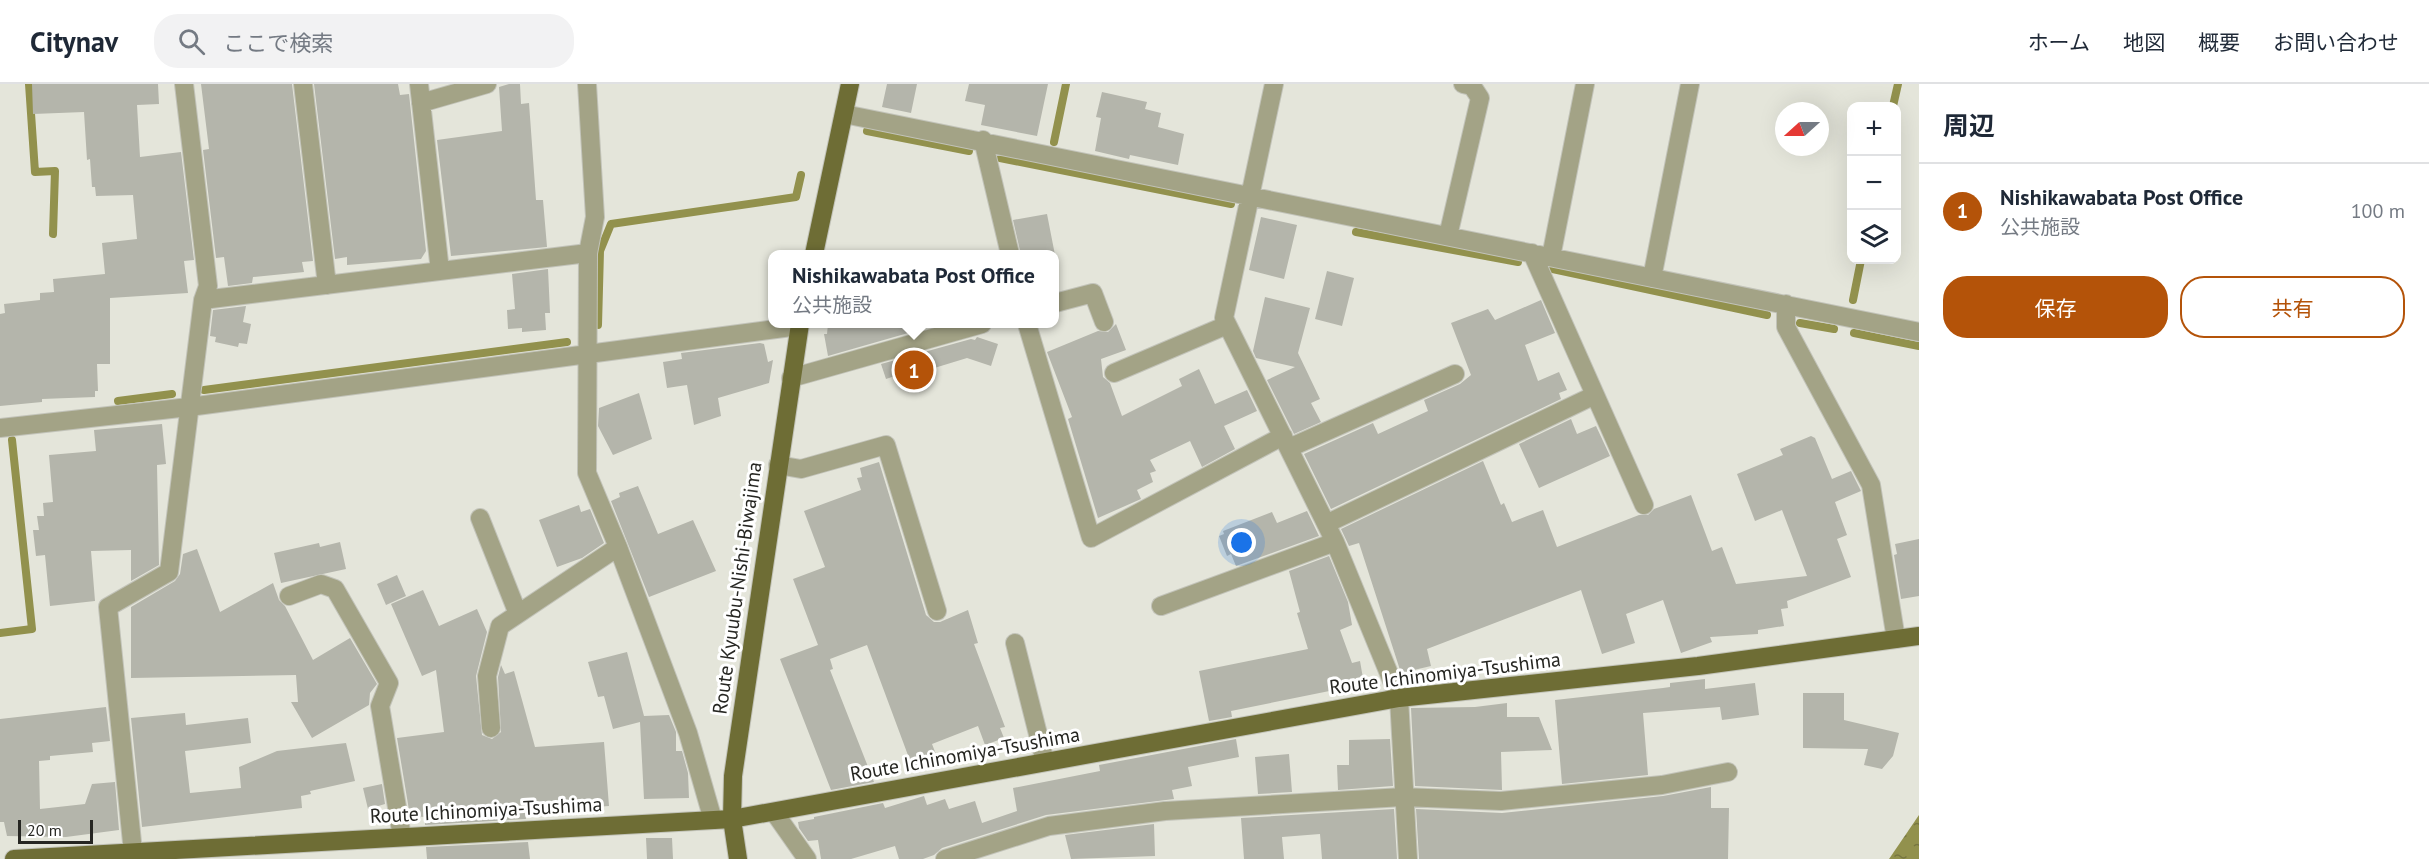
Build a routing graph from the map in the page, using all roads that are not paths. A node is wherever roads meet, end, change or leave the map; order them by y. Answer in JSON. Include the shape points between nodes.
{"nodes":[{"id":1,"x":184,"y":84,"type":"edge"},
{"id":2,"x":303,"y":84,"type":"edge"},
{"id":3,"x":419,"y":84,"type":"edge"},
{"id":4,"x":487,"y":84,"type":"edge"},
{"id":5,"x":587,"y":84,"type":"edge"},
{"id":6,"x":850,"y":84,"type":"edge"},
{"id":7,"x":1274,"y":84,"type":"edge"},
{"id":8,"x":1463,"y":84,"type":"edge"},
{"id":9,"x":1585,"y":84,"type":"edge"},
{"id":10,"x":1690,"y":84,"type":"edge"},
{"id":11,"x":422,"y":103,"type":"junction"},
{"id":12,"x":844,"y":114,"type":"junction"},
{"id":13,"x":983,"y":140,"type":"junction"},
{"id":14,"x":1251,"y":195,"type":"junction"},
{"id":15,"x":1448,"y":236,"type":"junction"},
{"id":16,"x":815,"y":250,"type":"edge"},
{"id":17,"x":1009,"y":250,"type":"edge"},
{"id":18,"x":588,"y":253,"type":"junction"},
{"id":19,"x":1532,"y":253,"type":"junction"},
{"id":20,"x":1551,"y":257,"type":"junction"},
{"id":21,"x":441,"y":271,"type":"junction"},
{"id":22,"x":1652,"y":278,"type":"junction"},
{"id":23,"x":327,"y":285,"type":"junction"},
{"id":24,"x":203,"y":300,"type":"junction"},
{"id":25,"x":1059,"y":302,"type":"edge"},
{"id":26,"x":1786,"y":304,"type":"junction"},
{"id":27,"x":1104,"y":322,"type":"dead end"},
{"id":28,"x":1227,"y":325,"type":"junction"},
{"id":29,"x":778,"y":328,"type":"edge"},
{"id":30,"x":799,"y":328,"type":"edge"},
{"id":31,"x":968,"y":328,"type":"edge"},
{"id":32,"x":1027,"y":328,"type":"edge"},
{"id":33,"x":1919,"y":332,"type":"edge"},
{"id":34,"x":585,"y":355,"type":"junction"},
{"id":35,"x":1114,"y":373,"type":"dead end"},
{"id":36,"x":1455,"y":374,"type":"dead end"},
{"id":37,"x":791,"y":378,"type":"junction"},
{"id":38,"x":1594,"y":395,"type":"junction"},
{"id":39,"x":189,"y":407,"type":"junction"},
{"id":40,"x":0,"y":428,"type":"edge"},
{"id":41,"x":1286,"y":442,"type":"junction"},
{"id":42,"x":778,"y":465,"type":"junction"},
{"id":43,"x":1644,"y":505,"type":"dead end"},
{"id":44,"x":480,"y":518,"type":"dead end"},
{"id":45,"x":1326,"y":524,"type":"junction"},
{"id":46,"x":1335,"y":542,"type":"junction"},
{"id":47,"x":618,"y":547,"type":"junction"},
{"id":48,"x":289,"y":596,"type":"dead end"},
{"id":49,"x":1161,"y":606,"type":"dead end"},
{"id":50,"x":937,"y":611,"type":"dead end"},
{"id":51,"x":518,"y":614,"type":"junction"},
{"id":52,"x":1919,"y":636,"type":"edge"},
{"id":53,"x":1896,"y":639,"type":"junction"},
{"id":54,"x":1014,"y":642,"type":"dead end"},
{"id":55,"x":1399,"y":698,"type":"junction"},
{"id":56,"x":491,"y":728,"type":"dead end"},
{"id":57,"x":1045,"y":762,"type":"junction"},
{"id":58,"x":1728,"y":772,"type":"dead end"},
{"id":59,"x":1403,"y":797,"type":"junction"},
{"id":60,"x":774,"y":812,"type":"junction"},
{"id":61,"x":732,"y":819,"type":"junction"},
{"id":62,"x":713,"y":820,"type":"junction"},
{"id":63,"x":402,"y":837,"type":"junction"},
{"id":64,"x":133,"y":852,"type":"junction"},
{"id":65,"x":178,"y":854,"type":"edge"},
{"id":66,"x":14,"y":859,"type":"edge"},
{"id":67,"x":738,"y":859,"type":"edge"},
{"id":68,"x":807,"y":859,"type":"edge"},
{"id":69,"x":945,"y":859,"type":"edge"},
{"id":70,"x":1408,"y":859,"type":"edge"}],
"edges":[{"from":1,"to":24,"type":"street","via":[[208,286]]},
{"from":2,"to":23,"type":"street"},
{"from":3,"to":11,"type":"street"},
{"from":4,"to":11,"type":"street"},
{"from":5,"to":18,"type":"street","via":[[595,217]]},
{"from":6,"to":12,"type":"main road"},
{"from":7,"to":14,"type":"street"},
{"from":8,"to":15,"type":"street","via":[[1472,86],[1480,98]]},
{"from":9,"to":20,"type":"street"},
{"from":10,"to":22,"type":"street"},
{"from":11,"to":21,"type":"street"},
{"from":12,"to":13,"type":"street"},
{"from":12,"to":16,"type":"main road"},
{"from":13,"to":14,"type":"street"},
{"from":13,"to":17,"type":"street"},
{"from":14,"to":15,"type":"street"},
{"from":14,"to":28,"type":"street","via":[[1224,318]]},
{"from":15,"to":19,"type":"street"},
{"from":18,"to":21,"type":"street"},
{"from":18,"to":34,"type":"street"},
{"from":19,"to":20,"type":"street"},
{"from":19,"to":38,"type":"street"},
{"from":20,"to":22,"type":"street"},
{"from":21,"to":23,"type":"street"},
{"from":22,"to":26,"type":"street"},
{"from":23,"to":24,"type":"street"},
{"from":24,"to":39,"type":"street"},
{"from":25,"to":27,"type":"street","via":[[1093,293]]},
{"from":26,"to":33,"type":"street"},
{"from":26,"to":53,"type":"street","via":[[1786,327],[1871,484]]},
{"from":28,"to":35,"type":"street"},
{"from":28,"to":41,"type":"street"},
{"from":29,"to":34,"type":"street"},
{"from":30,"to":37,"type":"main road","name":"Route Kyuubu-Nishi-Biwajima"},
{"from":31,"to":37,"type":"street"},
{"from":32,"to":41,"type":"street","via":[[1091,538]]},
{"from":34,"to":39,"type":"street"},
{"from":34,"to":47,"type":"street","via":[[587,473]]},
{"from":36,"to":41,"type":"street"},
{"from":37,"to":42,"type":"main road","name":"Route Kyuubu-Nishi-Biwajima"},
{"from":38,"to":43,"type":"street"},
{"from":38,"to":45,"type":"street"},
{"from":39,"to":40,"type":"street"},
{"from":39,"to":64,"type":"street","via":[[169,572],[108,607]]},
{"from":41,"to":45,"type":"street"},
{"from":42,"to":50,"type":"street","via":[[801,469],[886,445]]},
{"from":42,"to":61,"type":"main road","name":"Route Kyuubu-Nishi-Biwajima","via":[[733,776]]},
{"from":44,"to":51,"type":"street"},
{"from":45,"to":46,"type":"street"},
{"from":46,"to":49,"type":"street"},
{"from":46,"to":55,"type":"street"},
{"from":47,"to":51,"type":"street"},
{"from":47,"to":62,"type":"street","via":[[688,734]]},
{"from":48,"to":63,"type":"street","via":[[321,584],[335,589],[389,683],[380,706]]},
{"from":51,"to":56,"type":"street","via":[[500,626],[497,633],[487,676]]},
{"from":52,"to":53,"type":"main road","name":"Route Ichinomiya-Tsushima"},
{"from":53,"to":55,"type":"main road","name":"Route Ichinomiya-Tsushima","via":[[1698,666]]},
{"from":54,"to":57,"type":"street"},
{"from":55,"to":57,"type":"main road","name":"Route Ichinomiya-Tsushima"},
{"from":55,"to":59,"type":"street"},
{"from":57,"to":60,"type":"main road","name":"Route Ichinomiya-Tsushima"},
{"from":58,"to":59,"type":"street","via":[[1662,785],[1501,801]]},
{"from":59,"to":69,"type":"street","via":[[1166,811],[1049,826]]},
{"from":59,"to":70,"type":"street"},
{"from":60,"to":61,"type":"main road","name":"Route Ichinomiya-Tsushima"},
{"from":60,"to":68,"type":"street"},
{"from":61,"to":62,"type":"main road","name":"Route Ichinomiya-Tsushima"},
{"from":61,"to":67,"type":"main road","name":"Route Kyuubu-Nishi-Biwajima"},
{"from":62,"to":63,"type":"main road","name":"Route Ichinomiya-Tsushima"},
{"from":63,"to":65,"type":"main road","name":"Route Ichinomiya-Tsushima"},
{"from":64,"to":65,"type":"main road","name":"Route Ichinomiya-Tsushima"},
{"from":64,"to":66,"type":"main road","name":"Route Ichinomiya-Tsushima"}]}
